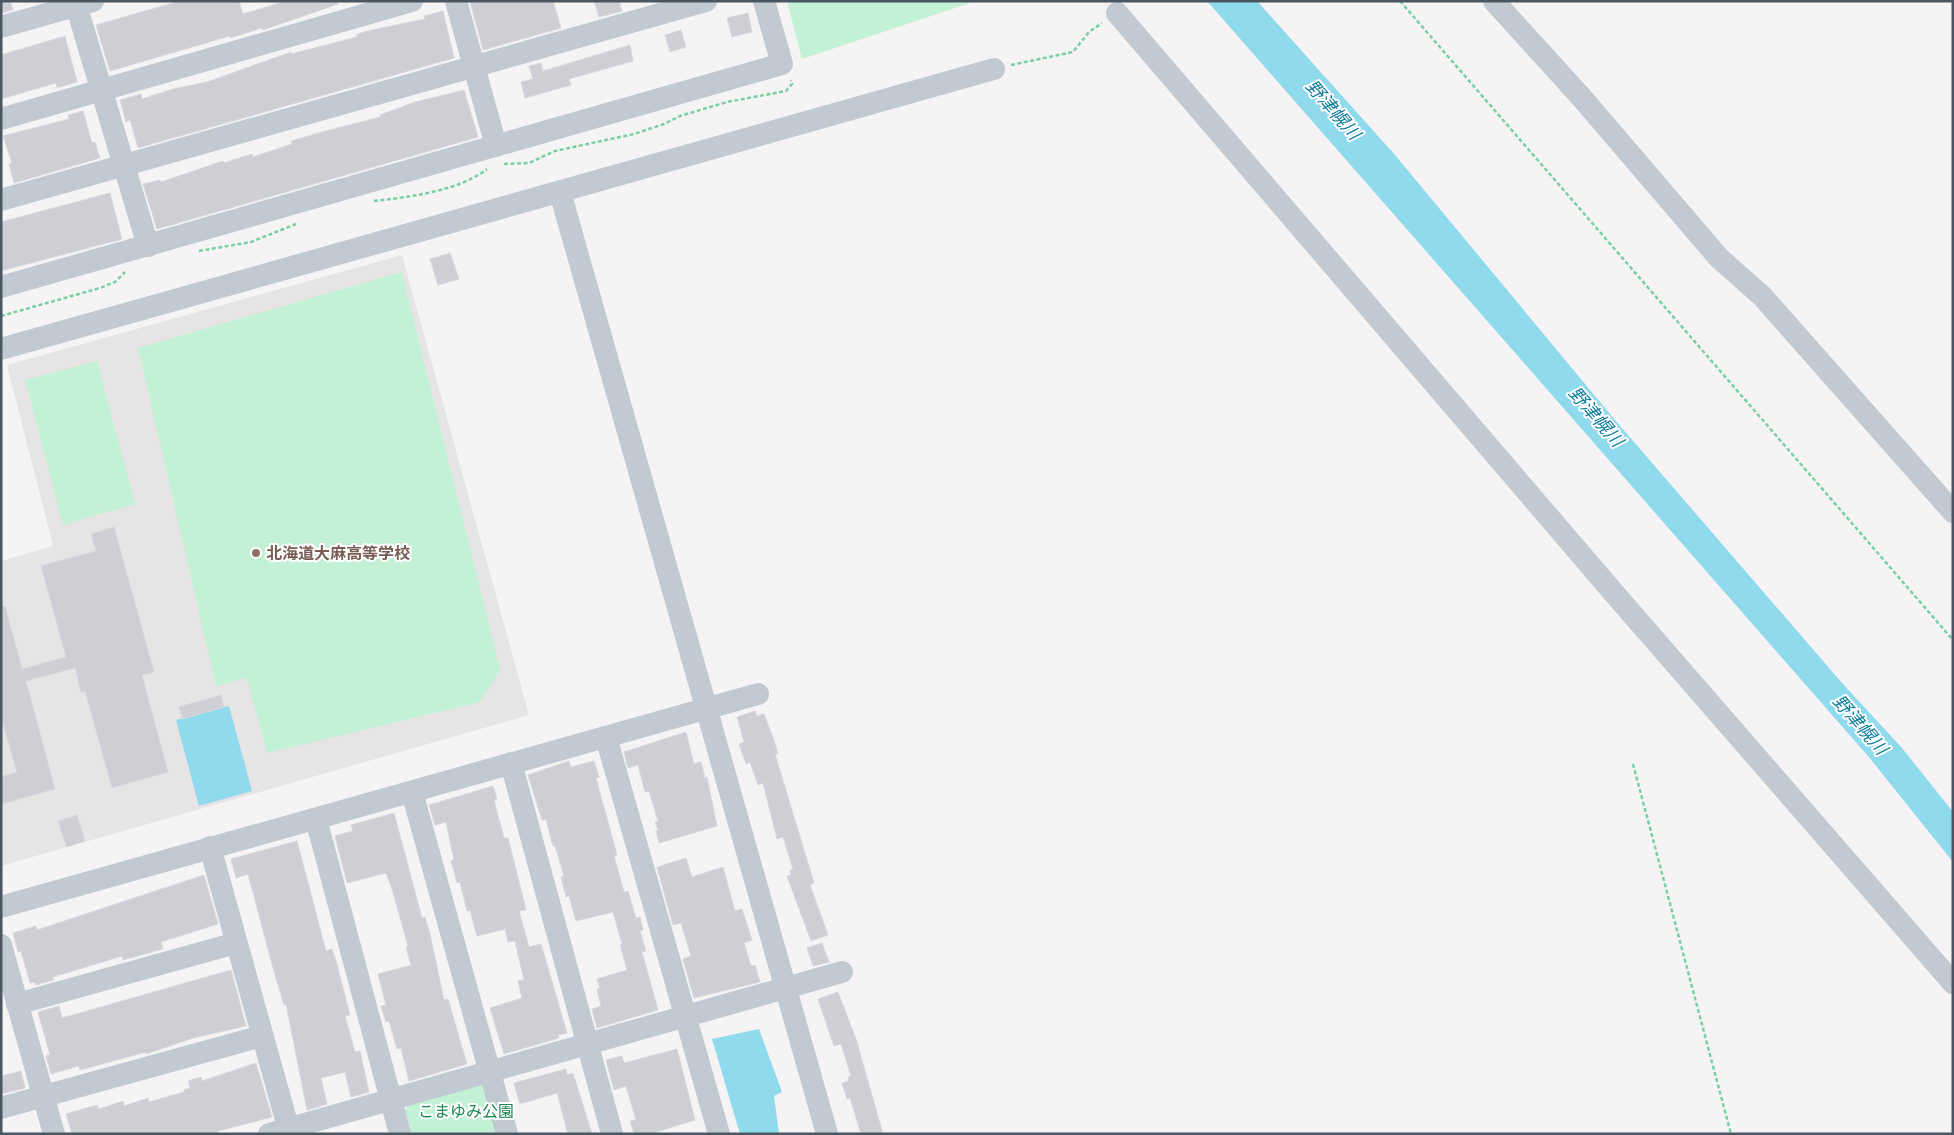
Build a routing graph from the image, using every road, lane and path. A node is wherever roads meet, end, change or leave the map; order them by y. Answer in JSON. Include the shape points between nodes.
{"nodes":[{"id":1,"x":412,"y":1,"type":"edge"},
{"id":2,"x":456,"y":1,"type":"edge"},
{"id":3,"x":706,"y":1,"type":"edge"},
{"id":4,"x":764,"y":1,"type":"edge"},
{"id":5,"x":1400,"y":1,"type":"edge"},
{"id":6,"x":1494,"y":1,"type":"edge"},
{"id":7,"x":81,"y":3,"type":"edge"},
{"id":8,"x":1117,"y":13,"type":"joint"},
{"id":9,"x":1,"y":27,"type":"edge"},
{"id":10,"x":782,"y":64,"type":"junction"},
{"id":11,"x":474,"y":67,"type":"junction"},
{"id":12,"x":994,"y":69,"type":"joint"},
{"id":13,"x":103,"y":90,"type":"junction"},
{"id":14,"x":1,"y":119,"type":"edge"},
{"id":15,"x":497,"y":158,"type":"junction"},
{"id":16,"x":125,"y":164,"type":"junction"},
{"id":17,"x":560,"y":192,"type":"junction"},
{"id":18,"x":1,"y":200,"type":"edge"},
{"id":19,"x":373,"y":202,"type":"dead end"},
{"id":20,"x":297,"y":224,"type":"dead end"},
{"id":21,"x":148,"y":246,"type":"junction"},
{"id":22,"x":194,"y":252,"type":"dead end"},
{"id":23,"x":129,"y":268,"type":"dead end"},
{"id":24,"x":1,"y":286,"type":"edge"},
{"id":25,"x":1,"y":316,"type":"edge"},
{"id":26,"x":1,"y":349,"type":"edge"},
{"id":27,"x":1953,"y":512,"type":"edge"},
{"id":28,"x":1953,"y":640,"type":"edge"},
{"id":29,"x":758,"y":694,"type":"dead end"},
{"id":30,"x":708,"y":710,"type":"junction"},
{"id":31,"x":606,"y":737,"type":"junction"},
{"id":32,"x":511,"y":763,"type":"junction"},
{"id":33,"x":1633,"y":764,"type":"dead end"},
{"id":34,"x":412,"y":792,"type":"junction"},
{"id":35,"x":316,"y":819,"type":"junction"},
{"id":36,"x":210,"y":847,"type":"junction"},
{"id":37,"x":1,"y":907,"type":"edge"},
{"id":38,"x":236,"y":943,"type":"junction"},
{"id":39,"x":1,"y":945,"type":"edge"},
{"id":40,"x":842,"y":972,"type":"dead end"},
{"id":41,"x":1953,"y":983,"type":"edge"},
{"id":42,"x":786,"y":988,"type":"junction"},
{"id":43,"x":17,"y":1004,"type":"junction"},
{"id":44,"x":686,"y":1016,"type":"junction"},
{"id":45,"x":262,"y":1036,"type":"junction"},
{"id":46,"x":587,"y":1044,"type":"junction"},
{"id":47,"x":489,"y":1071,"type":"junction"},
{"id":48,"x":43,"y":1096,"type":"junction"},
{"id":49,"x":391,"y":1099,"type":"junction"},
{"id":50,"x":1,"y":1108,"type":"edge"},
{"id":51,"x":283,"y":1132,"type":"edge"},
{"id":52,"x":54,"y":1134,"type":"edge"},
{"id":53,"x":400,"y":1134,"type":"edge"},
{"id":54,"x":507,"y":1134,"type":"edge"},
{"id":55,"x":612,"y":1134,"type":"edge"},
{"id":56,"x":719,"y":1134,"type":"edge"},
{"id":57,"x":828,"y":1134,"type":"edge"},
{"id":58,"x":1731,"y":1134,"type":"edge"}],
"edges":[{"from":1,"to":13,"type":"street"},
{"from":2,"to":11,"type":"street"},
{"from":3,"to":11,"type":"street"},
{"from":4,"to":10,"type":"street"},
{"from":5,"to":28,"type":"path"},
{"from":6,"to":27,"type":"street","via":[[1719,258],[1762,296]]},
{"from":7,"to":9,"type":"street"},
{"from":7,"to":13,"type":"street"},
{"from":8,"to":12,"type":"path","via":[[1089,32],[1073,52]]},
{"from":8,"to":41,"type":"street"},
{"from":10,"to":15,"type":"street"},
{"from":10,"to":15,"type":"path","via":[[791,77],[792,84],[786,91],[727,102],[634,134],[555,151],[529,163],[514,165]]},
{"from":11,"to":15,"type":"street"},
{"from":11,"to":16,"type":"street"},
{"from":12,"to":17,"type":"street"},
{"from":13,"to":14,"type":"street"},
{"from":13,"to":16,"type":"street"},
{"from":15,"to":19,"type":"path","via":[[477,177],[434,191]]},
{"from":15,"to":21,"type":"street"},
{"from":16,"to":18,"type":"street"},
{"from":16,"to":21,"type":"street"},
{"from":17,"to":26,"type":"street"},
{"from":17,"to":30,"type":"street"},
{"from":20,"to":22,"type":"path","via":[[251,242]]},
{"from":21,"to":24,"type":"street"},
{"from":23,"to":25,"type":"path","via":[[115,282],[100,288]]},
{"from":29,"to":30,"type":"street"},
{"from":30,"to":31,"type":"street"},
{"from":30,"to":42,"type":"street"},
{"from":31,"to":32,"type":"street"},
{"from":31,"to":44,"type":"street"},
{"from":32,"to":34,"type":"street"},
{"from":32,"to":46,"type":"street"},
{"from":33,"to":58,"type":"path"},
{"from":34,"to":35,"type":"street"},
{"from":34,"to":47,"type":"street"},
{"from":35,"to":36,"type":"street"},
{"from":35,"to":49,"type":"street"},
{"from":36,"to":37,"type":"street"},
{"from":36,"to":38,"type":"street"},
{"from":38,"to":43,"type":"street"},
{"from":38,"to":45,"type":"street"},
{"from":39,"to":43,"type":"street"},
{"from":40,"to":42,"type":"street"},
{"from":42,"to":44,"type":"street"},
{"from":42,"to":57,"type":"street"},
{"from":43,"to":48,"type":"street"},
{"from":44,"to":46,"type":"street"},
{"from":44,"to":56,"type":"street"},
{"from":45,"to":48,"type":"street"},
{"from":45,"to":51,"type":"street"},
{"from":46,"to":47,"type":"street"},
{"from":46,"to":55,"type":"street"},
{"from":47,"to":49,"type":"street"},
{"from":47,"to":54,"type":"street"},
{"from":48,"to":50,"type":"street"},
{"from":48,"to":52,"type":"street"},
{"from":49,"to":51,"type":"street"},
{"from":49,"to":53,"type":"street"}]}
